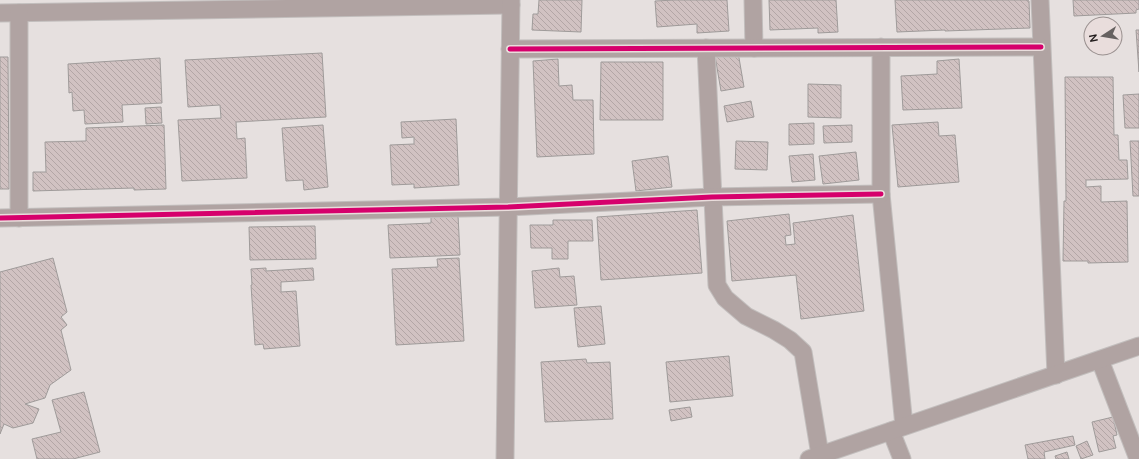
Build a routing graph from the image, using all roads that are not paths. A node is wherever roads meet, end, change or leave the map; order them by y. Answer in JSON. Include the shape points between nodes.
{"nodes":[{"id":1,"x":753,"y":0,"type":"edge"},
{"id":2,"x":1040,"y":0,"type":"edge"},
{"id":3,"x":511,"y":2,"type":"edge"},
{"id":4,"x":253,"y":4,"type":"edge"},
{"id":5,"x":0,"y":13,"type":"edge"},
{"id":6,"x":19,"y":13,"type":"junction"},
{"id":7,"x":881,"y":47,"type":"junction"},
{"id":8,"x":1041,"y":47,"type":"junction"},
{"id":9,"x":706,"y":48,"type":"junction"},
{"id":10,"x":754,"y":48,"type":"junction"},
{"id":11,"x":510,"y":49,"type":"junction"},
{"id":12,"x":881,"y":194,"type":"junction"},
{"id":13,"x":712,"y":197,"type":"junction"},
{"id":14,"x":508,"y":207,"type":"junction"},
{"id":15,"x":0,"y":218,"type":"edge"},
{"id":16,"x":19,"y":218,"type":"junction"},
{"id":17,"x":1139,"y":346,"type":"edge"},
{"id":18,"x":1100,"y":360,"type":"junction"},
{"id":19,"x":1056,"y":374,"type":"junction"},
{"id":20,"x":898,"y":429,"type":"junction"},
{"id":21,"x":814,"y":457,"type":"edge"},
{"id":22,"x":505,"y":459,"type":"edge"},
{"id":23,"x":902,"y":459,"type":"edge"},
{"id":24,"x":1138,"y":459,"type":"edge"}],
"edges":[{"from":1,"to":10,"type":"street"},
{"from":2,"to":8,"type":"street"},
{"from":3,"to":4,"type":"street"},
{"from":3,"to":11,"type":"street"},
{"from":4,"to":6,"type":"street"},
{"from":5,"to":6,"type":"street"},
{"from":6,"to":16,"type":"street"},
{"from":7,"to":8,"type":"street"},
{"from":7,"to":10,"type":"street"},
{"from":7,"to":12,"type":"street"},
{"from":8,"to":19,"type":"street"},
{"from":9,"to":10,"type":"street"},
{"from":9,"to":11,"type":"street"},
{"from":9,"to":13,"type":"street"},
{"from":11,"to":14,"type":"street"},
{"from":12,"to":13,"type":"street"},
{"from":12,"to":20,"type":"street"},
{"from":13,"to":14,"type":"street"},
{"from":13,"to":21,"type":"street","via":[[716,285],[724,298],[746,316],[790,340],[803,352]]},
{"from":14,"to":16,"type":"street"},
{"from":14,"to":22,"type":"street"},
{"from":15,"to":16,"type":"street"},
{"from":17,"to":18,"type":"street"},
{"from":18,"to":19,"type":"street"},
{"from":18,"to":24,"type":"street"},
{"from":19,"to":20,"type":"street"},
{"from":20,"to":21,"type":"street"},
{"from":20,"to":23,"type":"street"}]}
